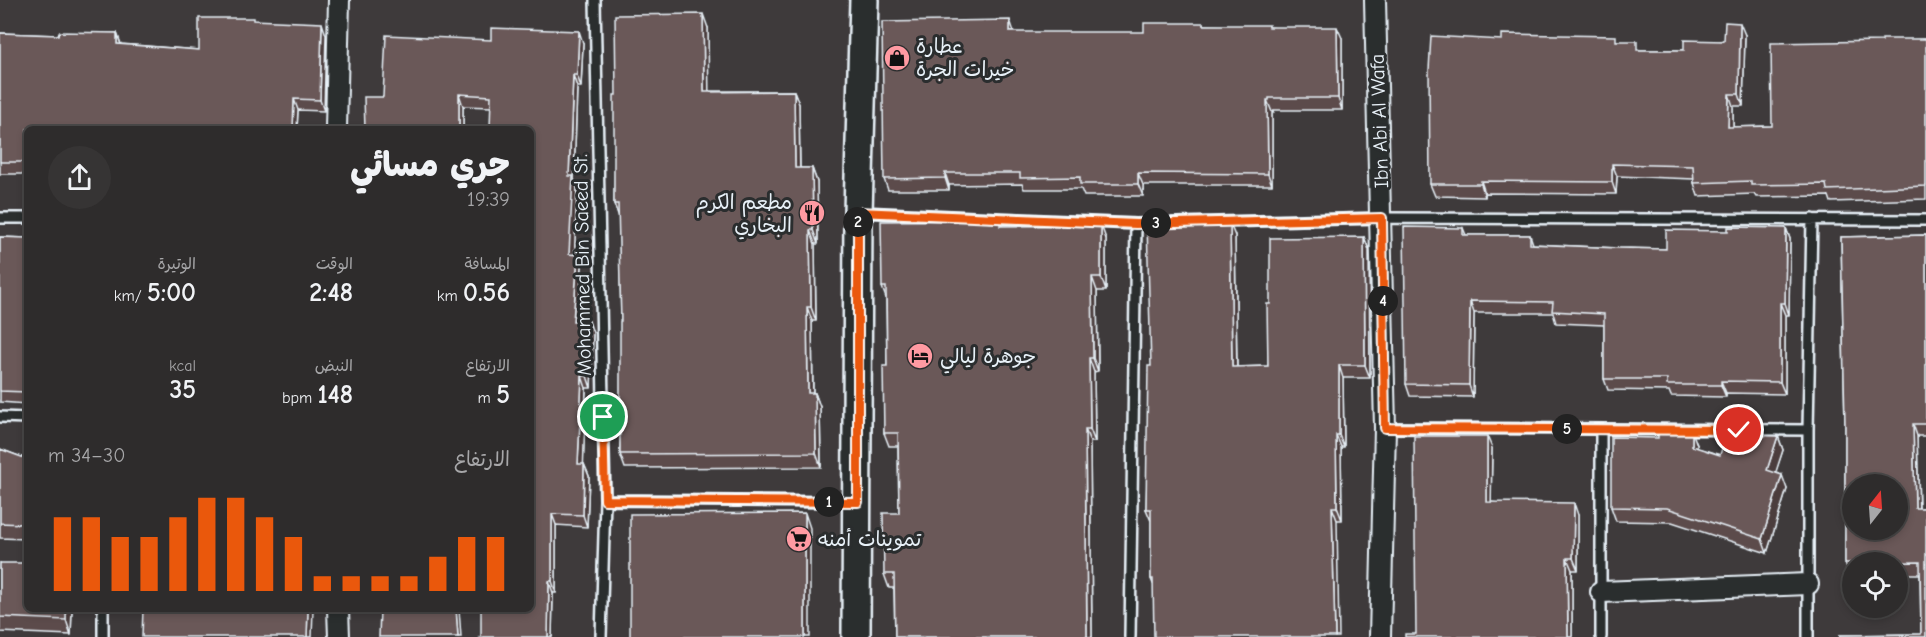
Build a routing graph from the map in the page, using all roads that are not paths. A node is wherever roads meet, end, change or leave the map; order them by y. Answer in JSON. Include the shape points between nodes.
{"nodes":[{"id":1,"x":339,"y":0,"type":"edge"},
{"id":2,"x":595,"y":0,"type":"edge"},
{"id":3,"x":864,"y":0,"type":"edge"},
{"id":4,"x":1376,"y":0,"type":"edge"},
{"id":5,"x":336,"y":126,"type":"edge"},
{"id":6,"x":858,"y":212,"type":"junction"},
{"id":7,"x":0,"y":218,"type":"edge"},
{"id":8,"x":24,"y":218,"type":"edge"},
{"id":9,"x":1382,"y":218,"type":"junction"},
{"id":10,"x":1812,"y":219,"type":"junction"},
{"id":11,"x":1926,"y":220,"type":"edge"},
{"id":12,"x":1136,"y":224,"type":"junction"},
{"id":13,"x":0,"y":417,"type":"edge"},
{"id":14,"x":24,"y":418,"type":"edge"},
{"id":15,"x":1385,"y":428,"type":"junction"},
{"id":16,"x":1601,"y":429,"type":"junction"},
{"id":17,"x":1808,"y":430,"type":"junction"},
{"id":18,"x":605,"y":500,"type":"junction"},
{"id":19,"x":858,"y":502,"type":"junction"},
{"id":20,"x":1808,"y":584,"type":"junction"},
{"id":21,"x":1601,"y":592,"type":"junction"},
{"id":22,"x":102,"y":612,"type":"edge"},
{"id":23,"x":338,"y":612,"type":"edge"},
{"id":24,"x":103,"y":637,"type":"edge"},
{"id":25,"x":339,"y":637,"type":"edge"},
{"id":26,"x":601,"y":637,"type":"edge"},
{"id":27,"x":856,"y":637,"type":"edge"},
{"id":28,"x":1130,"y":637,"type":"edge"},
{"id":29,"x":1380,"y":637,"type":"edge"},
{"id":30,"x":1601,"y":637,"type":"edge"},
{"id":31,"x":1808,"y":637,"type":"edge"}],
"edges":[{"from":1,"to":5,"type":"street"},
{"from":2,"to":18,"type":"lane","name":"Mohammed Bin Saeed St."},
{"from":3,"to":6,"type":"street"},
{"from":4,"to":9,"type":"street","name":"Ibn Abi Al Wafa"},
{"from":6,"to":12,"type":"lane"},
{"from":6,"to":19,"type":"street"},
{"from":7,"to":8,"type":"lane"},
{"from":9,"to":10,"type":"lane"},
{"from":9,"to":12,"type":"lane"},
{"from":9,"to":15,"type":"street","name":"Ibn Abi Al Wafa"},
{"from":10,"to":11,"type":"lane"},
{"from":10,"to":17,"type":"lane"},
{"from":12,"to":28,"type":"lane"},
{"from":13,"to":14,"type":"lane"},
{"from":15,"to":16,"type":"lane"},
{"from":15,"to":29,"type":"street","name":"Ibn Abi Al Wafa"},
{"from":16,"to":17,"type":"lane"},
{"from":16,"to":21,"type":"lane"},
{"from":17,"to":20,"type":"lane"},
{"from":18,"to":19,"type":"lane"},
{"from":18,"to":26,"type":"lane","name":"Mohammed Bin Saeed St."},
{"from":19,"to":27,"type":"street"},
{"from":20,"to":21,"type":"street"},
{"from":20,"to":31,"type":"lane"},
{"from":21,"to":30,"type":"lane"},
{"from":22,"to":24,"type":"lane"},
{"from":23,"to":25,"type":"street"}]}
